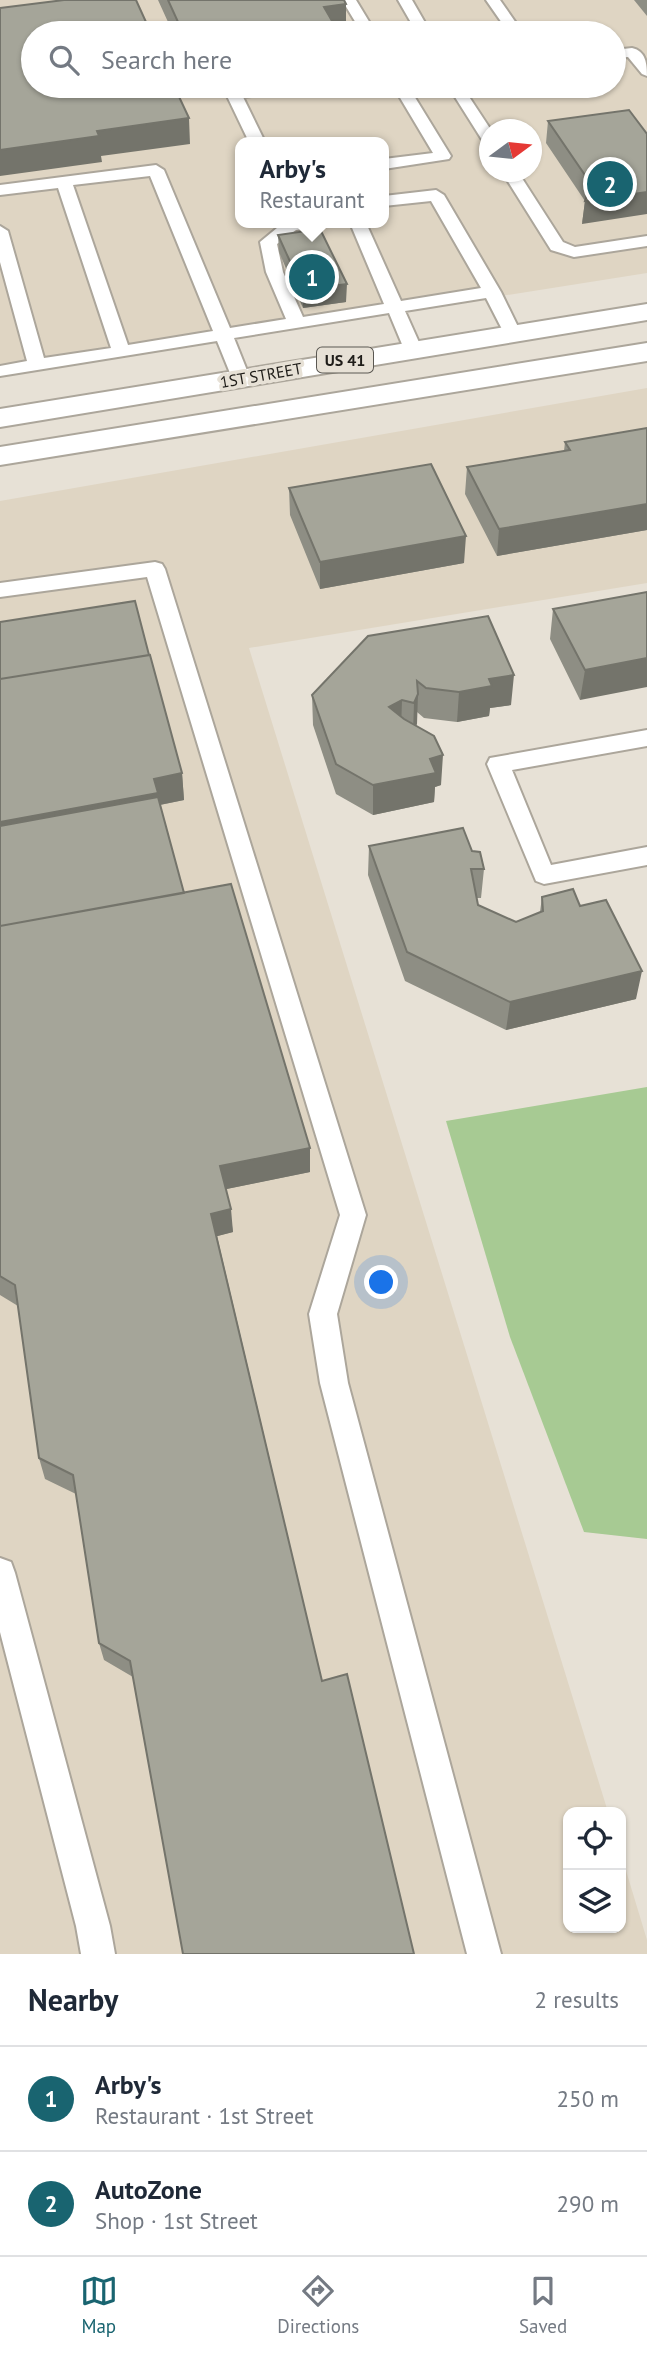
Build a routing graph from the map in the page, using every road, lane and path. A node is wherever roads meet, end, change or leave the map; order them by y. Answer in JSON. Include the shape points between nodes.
{"nodes":[{"id":1,"x":349,"y":0,"type":"edge"},
{"id":2,"x":405,"y":0,"type":"edge"},
{"id":3,"x":493,"y":0,"type":"edge"},
{"id":4,"x":362,"y":21,"type":"edge"},
{"id":5,"x":417,"y":21,"type":"edge"},
{"id":6,"x":508,"y":21,"type":"edge"},
{"id":7,"x":626,"y":53,"type":"edge"},
{"id":8,"x":647,"y":71,"type":"edge"},
{"id":9,"x":236,"y":98,"type":"edge"},
{"id":10,"x":408,"y":98,"type":"edge"},
{"id":11,"x":463,"y":98,"type":"edge"},
{"id":12,"x":479,"y":124,"type":"edge"},
{"id":13,"x":255,"y":137,"type":"edge"},
{"id":14,"x":389,"y":163,"type":"edge"},
{"id":15,"x":64,"y":182,"type":"junction"},
{"id":16,"x":516,"y":182,"type":"edge"},
{"id":17,"x":0,"y":190,"type":"edge"},
{"id":18,"x":389,"y":200,"type":"edge"},
{"id":19,"x":287,"y":228,"type":"edge"},
{"id":20,"x":360,"y":228,"type":"edge"},
{"id":21,"x":0,"y":231,"type":"edge"},
{"id":22,"x":647,"y":241,"type":"edge"},
{"id":23,"x":492,"y":292,"type":"junction"},
{"id":24,"x":395,"y":307,"type":"junction"},
{"id":25,"x":647,"y":312,"type":"edge"},
{"id":26,"x":296,"y":321,"type":"junction"},
{"id":27,"x":512,"y":333,"type":"junction"},
{"id":28,"x":225,"y":335,"type":"junction"},
{"id":29,"x":413,"y":349,"type":"junction"},
{"id":30,"x":640,"y":351,"type":"edge"},
{"id":31,"x":121,"y":352,"type":"junction"},
{"id":32,"x":37,"y":365,"type":"junction"},
{"id":33,"x":0,"y":371,"type":"edge"},
{"id":34,"x":241,"y":378,"type":"junction"},
{"id":35,"x":0,"y":418,"type":"edge"},
{"id":36,"x":0,"y":456,"type":"edge"},
{"id":37,"x":0,"y":590,"type":"edge"},
{"id":38,"x":647,"y":738,"type":"edge"},
{"id":39,"x":647,"y":856,"type":"edge"},
{"id":40,"x":0,"y":1573,"type":"edge"},
{"id":41,"x":98,"y":1954,"type":"edge"},
{"id":42,"x":484,"y":1954,"type":"edge"}],
"edges":[{"from":1,"to":4,"type":"lane"},
{"from":2,"to":5,"type":"lane"},
{"from":3,"to":6,"type":"lane"},
{"from":7,"to":8,"type":"lane","via":[[632,52]]},
{"from":9,"to":13,"type":"lane"},
{"from":10,"to":14,"type":"lane","via":[[443,156]]},
{"from":11,"to":12,"type":"lane"},
{"from":15,"to":17,"type":"lane"},
{"from":15,"to":28,"type":"lane","via":[[156,170]]},
{"from":15,"to":31,"type":"lane"},
{"from":16,"to":22,"type":"lane","via":[[557,246],[574,252]]},
{"from":18,"to":23,"type":"lane","via":[[436,195]]},
{"from":19,"to":26,"type":"lane","via":[[268,242],[269,256]]},
{"from":20,"to":24,"type":"lane"},
{"from":21,"to":32,"type":"lane"},
{"from":23,"to":24,"type":"lane"},
{"from":23,"to":27,"type":"lane"},
{"from":24,"to":26,"type":"lane"},
{"from":24,"to":29,"type":"lane"},
{"from":25,"to":27,"type":"main road","name":"1ST STREET","number":"US 41"},
{"from":26,"to":28,"type":"lane"},
{"from":27,"to":29,"type":"main road","name":"1ST STREET","number":"US 41"},
{"from":28,"to":31,"type":"lane"},
{"from":28,"to":34,"type":"lane"},
{"from":29,"to":34,"type":"main road","name":"1ST STREET","number":"US 41"},
{"from":30,"to":36,"type":"main road","number":"US 41"},
{"from":31,"to":32,"type":"lane"},
{"from":32,"to":33,"type":"lane"},
{"from":34,"to":35,"type":"main road","name":"1ST STREET","number":"US 41"},
{"from":37,"to":42,"type":"lane","via":[[156,569],[353,1215],[323,1314],[334,1383]]},
{"from":38,"to":39,"type":"lane","via":[[498,764],[544,875]]},
{"from":40,"to":41,"type":"lane"}]}
